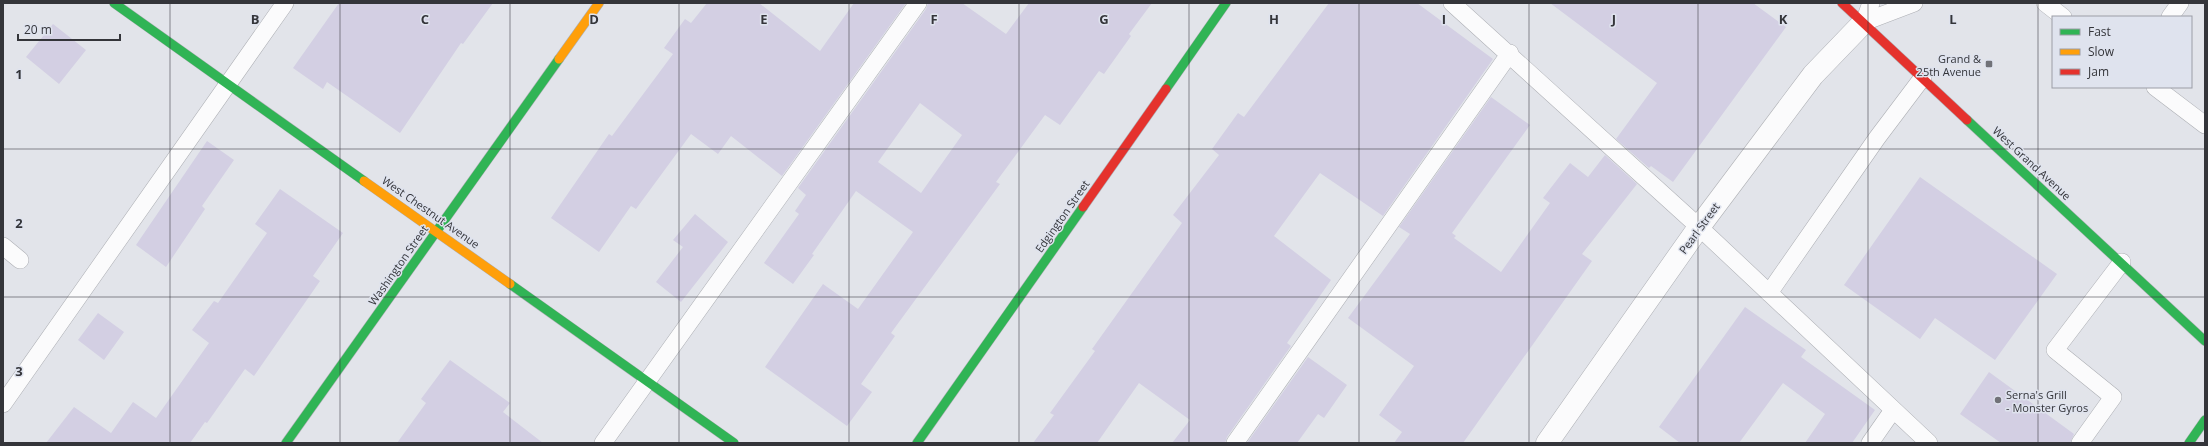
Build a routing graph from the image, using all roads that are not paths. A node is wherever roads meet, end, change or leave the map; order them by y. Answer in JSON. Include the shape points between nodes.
{"nodes":[{"id":1,"x":114,"y":3,"type":"edge"},
{"id":2,"x":284,"y":3,"type":"edge"},
{"id":3,"x":599,"y":3,"type":"edge"},
{"id":4,"x":918,"y":3,"type":"edge"},
{"id":5,"x":1226,"y":3,"type":"edge"},
{"id":6,"x":1452,"y":3,"type":"edge"},
{"id":7,"x":1842,"y":3,"type":"edge"},
{"id":8,"x":1914,"y":3,"type":"edge"},
{"id":9,"x":2045,"y":3,"type":"edge"},
{"id":10,"x":2180,"y":3,"type":"edge"},
{"id":11,"x":1867,"y":13,"type":"edge"},
{"id":12,"x":2062,"y":16,"type":"edge"},
{"id":13,"x":2171,"y":16,"type":"edge"},
{"id":14,"x":1510,"y":53,"type":"junction"},
{"id":15,"x":1923,"y":77,"type":"junction"},
{"id":16,"x":228,"y":83,"type":"junction"},
{"id":17,"x":2156,"y":88,"type":"edge"},
{"id":18,"x":2205,"y":125,"type":"edge"},
{"id":19,"x":1699,"y":227,"type":"junction"},
{"id":20,"x":437,"y":231,"type":"junction"},
{"id":21,"x":3,"y":246,"type":"edge"},
{"id":22,"x":20,"y":260,"type":"dead end"},
{"id":23,"x":2122,"y":262,"type":"junction"},
{"id":24,"x":1769,"y":293,"type":"junction"},
{"id":25,"x":2205,"y":341,"type":"edge"},
{"id":26,"x":646,"y":380,"type":"junction"},
{"id":27,"x":3,"y":404,"type":"edge"},
{"id":28,"x":1893,"y":410,"type":"junction"},
{"id":29,"x":2205,"y":420,"type":"edge"},
{"id":30,"x":286,"y":443,"type":"edge"},
{"id":31,"x":603,"y":443,"type":"edge"},
{"id":32,"x":734,"y":443,"type":"edge"},
{"id":33,"x":917,"y":443,"type":"edge"},
{"id":34,"x":1235,"y":443,"type":"edge"},
{"id":35,"x":1547,"y":443,"type":"edge"},
{"id":36,"x":1870,"y":443,"type":"edge"},
{"id":37,"x":1929,"y":443,"type":"edge"},
{"id":38,"x":2080,"y":443,"type":"edge"},
{"id":39,"x":2189,"y":443,"type":"edge"}],
"edges":[{"from":1,"to":16,"type":"street","name":"West Chestnut Avenue"},
{"from":2,"to":16,"type":"lane"},
{"from":3,"to":20,"type":"street","name":"Washington Street"},
{"from":4,"to":26,"type":"lane"},
{"from":5,"to":33,"type":"street","name":"Edgington Street"},
{"from":6,"to":14,"type":"lane"},
{"from":7,"to":11,"type":"street","name":"West Grand Avenue"},
{"from":8,"to":11,"type":"lane"},
{"from":9,"to":12,"type":"lane"},
{"from":10,"to":13,"type":"lane"},
{"from":11,"to":15,"type":"street","name":"West Grand Avenue"},
{"from":11,"to":19,"type":"street","name":"Pearl Street","via":[[1813,75]]},
{"from":14,"to":19,"type":"lane"},
{"from":14,"to":34,"type":"lane"},
{"from":15,"to":23,"type":"street","name":"West Grand Avenue"},
{"from":15,"to":24,"type":"lane","via":[[1877,138]]},
{"from":16,"to":20,"type":"street","name":"West Chestnut Avenue"},
{"from":16,"to":27,"type":"lane"},
{"from":17,"to":18,"type":"lane"},
{"from":19,"to":24,"type":"lane"},
{"from":19,"to":35,"type":"street","name":"Pearl Street"},
{"from":20,"to":26,"type":"street","name":"West Chestnut Avenue"},
{"from":20,"to":30,"type":"street","name":"Washington Street"},
{"from":21,"to":22,"type":"lane"},
{"from":23,"to":25,"type":"street","name":"West Grand Avenue"},
{"from":23,"to":38,"type":"lane","via":[[2055,350],[2113,397]]},
{"from":24,"to":28,"type":"lane"},
{"from":26,"to":31,"type":"lane"},
{"from":26,"to":32,"type":"street","name":"West Chestnut Avenue"},
{"from":28,"to":36,"type":"lane"},
{"from":28,"to":37,"type":"lane"},
{"from":29,"to":39,"type":"street"}]}
